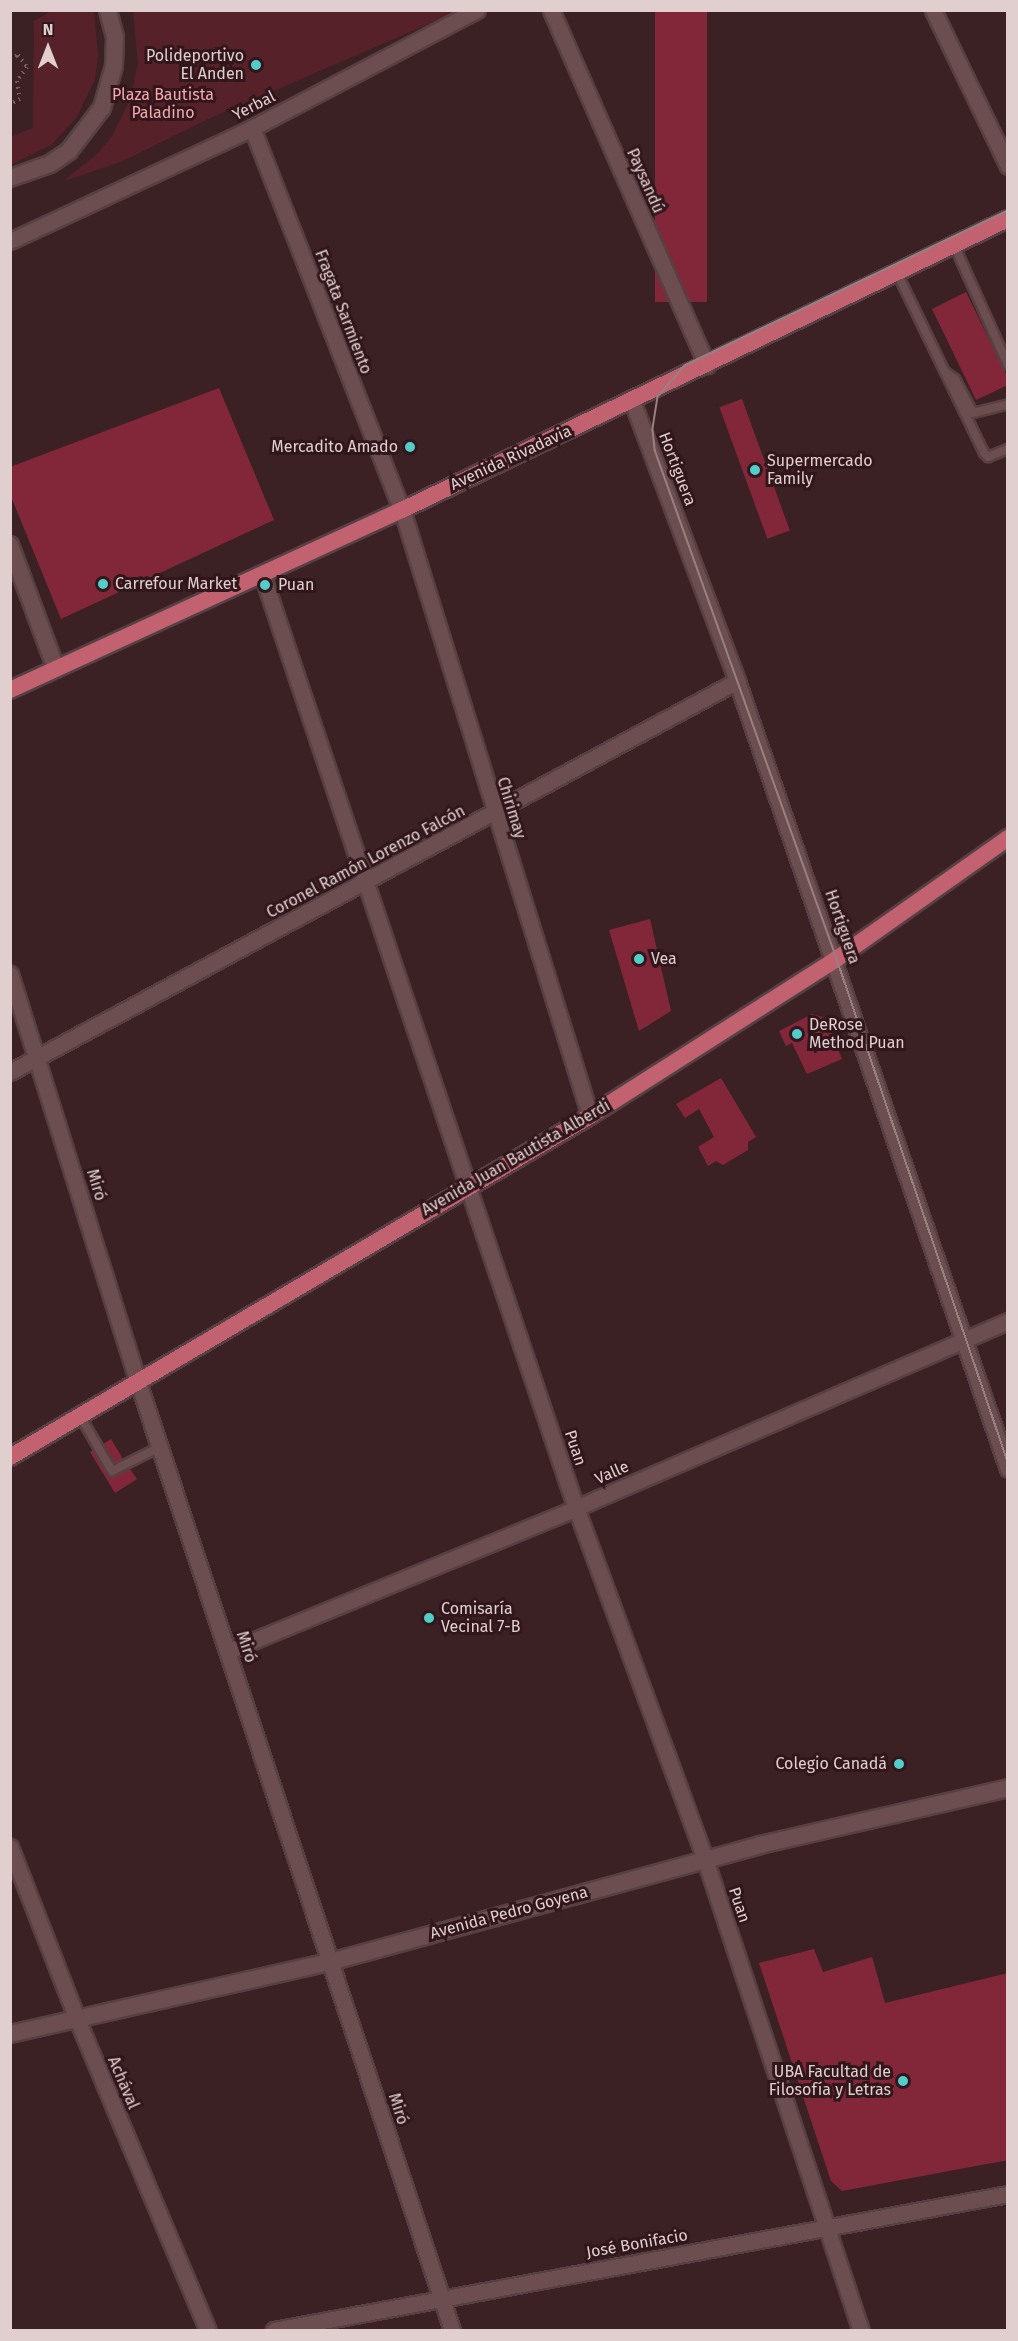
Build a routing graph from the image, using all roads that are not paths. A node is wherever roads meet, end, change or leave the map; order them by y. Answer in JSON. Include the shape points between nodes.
{"nodes":[{"id":1,"x":108,"y":10,"type":"edge"},
{"id":2,"x":477,"y":10,"type":"edge"},
{"id":3,"x":551,"y":10,"type":"edge"},
{"id":4,"x":933,"y":10,"type":"edge"},
{"id":5,"x":252,"y":128,"type":"junction"},
{"id":6,"x":1008,"y":166,"type":"edge"},
{"id":7,"x":10,"y":178,"type":"edge"},
{"id":8,"x":1008,"y":219,"type":"edge"},
{"id":9,"x":10,"y":241,"type":"edge"},
{"id":10,"x":954,"y":245,"type":"junction"},
{"id":11,"x":896,"y":273,"type":"junction"},
{"id":12,"x":707,"y":365,"type":"junction"},
{"id":13,"x":1008,"y":365,"type":"edge"},
{"id":14,"x":944,"y":371,"type":"junction"},
{"id":15,"x":632,"y":401,"type":"junction"},
{"id":16,"x":1008,"y":405,"type":"edge"},
{"id":17,"x":1008,"y":449,"type":"edge"},
{"id":18,"x":402,"y":510,"type":"junction"},
{"id":19,"x":10,"y":545,"type":"edge"},
{"id":20,"x":262,"y":574,"type":"junction"},
{"id":21,"x":56,"y":669,"type":"junction"},
{"id":22,"x":737,"y":681,"type":"junction"},
{"id":23,"x":10,"y":690,"type":"edge"},
{"id":24,"x":494,"y":814,"type":"junction"},
{"id":25,"x":1008,"y":838,"type":"edge"},
{"id":26,"x":367,"y":881,"type":"junction"},
{"id":27,"x":835,"y":960,"type":"junction"},
{"id":28,"x":10,"y":974,"type":"edge"},
{"id":29,"x":38,"y":1057,"type":"junction"},
{"id":30,"x":10,"y":1072,"type":"edge"},
{"id":31,"x":590,"y":1116,"type":"junction"},
{"id":32,"x":470,"y":1185,"type":"junction"},
{"id":33,"x":1008,"y":1321,"type":"edge"},
{"id":34,"x":964,"y":1339,"type":"junction"},
{"id":35,"x":138,"y":1382,"type":"junction"},
{"id":36,"x":80,"y":1416,"type":"junction"},
{"id":37,"x":160,"y":1447,"type":"junction"},
{"id":38,"x":10,"y":1457,"type":"edge"},
{"id":39,"x":1008,"y":1468,"type":"edge"},
{"id":40,"x":576,"y":1508,"type":"junction"},
{"id":41,"x":228,"y":1651,"type":"junction"},
{"id":42,"x":1008,"y":1788,"type":"edge"},
{"id":43,"x":10,"y":1847,"type":"edge"},
{"id":44,"x":705,"y":1859,"type":"junction"},
{"id":45,"x":330,"y":1962,"type":"junction"},
{"id":46,"x":77,"y":2019,"type":"junction"},
{"id":47,"x":10,"y":2034,"type":"edge"},
{"id":48,"x":1008,"y":2194,"type":"edge"},
{"id":49,"x":827,"y":2229,"type":"junction"},
{"id":50,"x":442,"y":2297,"type":"junction"},
{"id":51,"x":208,"y":2331,"type":"edge"},
{"id":52,"x":274,"y":2331,"type":"edge"},
{"id":53,"x":452,"y":2331,"type":"edge"},
{"id":54,"x":861,"y":2331,"type":"edge"}],
"edges":[{"from":1,"to":7,"type":"main road","via":[[115,37],[114,66],[102,108],[69,150],[50,164]]},
{"from":2,"to":5,"type":"street","name":"Yerbal"},
{"from":3,"to":12,"type":"street","name":"Paysandú"},
{"from":4,"to":6,"type":"street"},
{"from":5,"to":9,"type":"street","name":"Yerbal"},
{"from":5,"to":18,"type":"street","name":"Fragata Sarmiento"},
{"from":8,"to":10,"type":"main road","name":"Avenida Rivadavia"},
{"from":10,"to":11,"type":"main road","name":"Avenida Rivadavia"},
{"from":10,"to":13,"type":"lane"},
{"from":11,"to":12,"type":"main road","name":"Avenida Rivadavia"},
{"from":11,"to":14,"type":"lane"},
{"from":12,"to":15,"type":"main road","name":"Avenida Rivadavia"},
{"from":14,"to":16,"type":"lane","via":[[955,379],[973,413]]},
{"from":14,"to":17,"type":"lane","via":[[984,453],[988,457]]},
{"from":15,"to":18,"type":"main road","name":"Avenida Rivadavia"},
{"from":15,"to":22,"type":"street","name":"Hortiguera"},
{"from":18,"to":20,"type":"main road","name":"Avenida Rivadavia"},
{"from":18,"to":24,"type":"street","name":"Chirimay"},
{"from":19,"to":21,"type":"main road"},
{"from":20,"to":21,"type":"main road","name":"Avenida Rivadavia"},
{"from":20,"to":26,"type":"street","name":"Puan"},
{"from":21,"to":23,"type":"main road","name":"Avenida Rivadavia"},
{"from":22,"to":24,"type":"street","name":"Coronel Ramón Lorenzo Falcón"},
{"from":22,"to":27,"type":"street","name":"Hortiguera"},
{"from":24,"to":26,"type":"street","name":"Coronel Ramón Lorenzo Falcón"},
{"from":24,"to":31,"type":"street","name":"Chirimay"},
{"from":25,"to":27,"type":"main road","name":"Avenida Juan Bautista Alberdi"},
{"from":26,"to":29,"type":"street","name":"Coronel Ramón Lorenzo Falcón"},
{"from":26,"to":32,"type":"street","name":"Puan"},
{"from":27,"to":31,"type":"main road","name":"Avenida Juan Bautista Alberdi"},
{"from":27,"to":34,"type":"street","name":"Hortiguera"},
{"from":28,"to":29,"type":"street","name":"Miró"},
{"from":29,"to":30,"type":"street","name":"Coronel Ramón Lorenzo Falcón"},
{"from":29,"to":35,"type":"street","name":"Miró"},
{"from":31,"to":32,"type":"main road","name":"Avenida Juan Bautista Alberdi"},
{"from":32,"to":35,"type":"main road","name":"Avenida Juan Bautista Alberdi"},
{"from":32,"to":40,"type":"street","name":"Puan"},
{"from":33,"to":34,"type":"street","name":"Valle"},
{"from":34,"to":39,"type":"street","name":"Hortiguera"},
{"from":34,"to":40,"type":"street","name":"Valle"},
{"from":35,"to":36,"type":"main road","name":"Avenida Juan Bautista Alberdi"},
{"from":35,"to":37,"type":"street","name":"Miró"},
{"from":36,"to":37,"type":"lane","via":[[112,1470]]},
{"from":36,"to":38,"type":"main road","name":"Avenida Juan Bautista Alberdi"},
{"from":37,"to":41,"type":"street","name":"Miró"},
{"from":40,"to":41,"type":"street","name":"Valle"},
{"from":40,"to":44,"type":"street","name":"Puan"},
{"from":41,"to":45,"type":"street","name":"Miró"},
{"from":42,"to":44,"type":"main road","name":"Avenida Pedro Goyena"},
{"from":43,"to":46,"type":"street","name":"Achával"},
{"from":44,"to":45,"type":"main road","name":"Avenida Pedro Goyena"},
{"from":44,"to":49,"type":"street","name":"Puan"},
{"from":45,"to":46,"type":"main road","name":"Avenida Pedro Goyena"},
{"from":45,"to":50,"type":"street","name":"Miró"},
{"from":46,"to":47,"type":"main road","name":"Avenida Pedro Goyena"},
{"from":46,"to":51,"type":"street","name":"Achával"},
{"from":48,"to":49,"type":"street","name":"José Bonifacio"},
{"from":49,"to":50,"type":"street","name":"José Bonifacio"},
{"from":49,"to":54,"type":"street","name":"Puan"},
{"from":50,"to":52,"type":"street","name":"José Bonifacio"},
{"from":50,"to":53,"type":"street","name":"Miró"}]}
